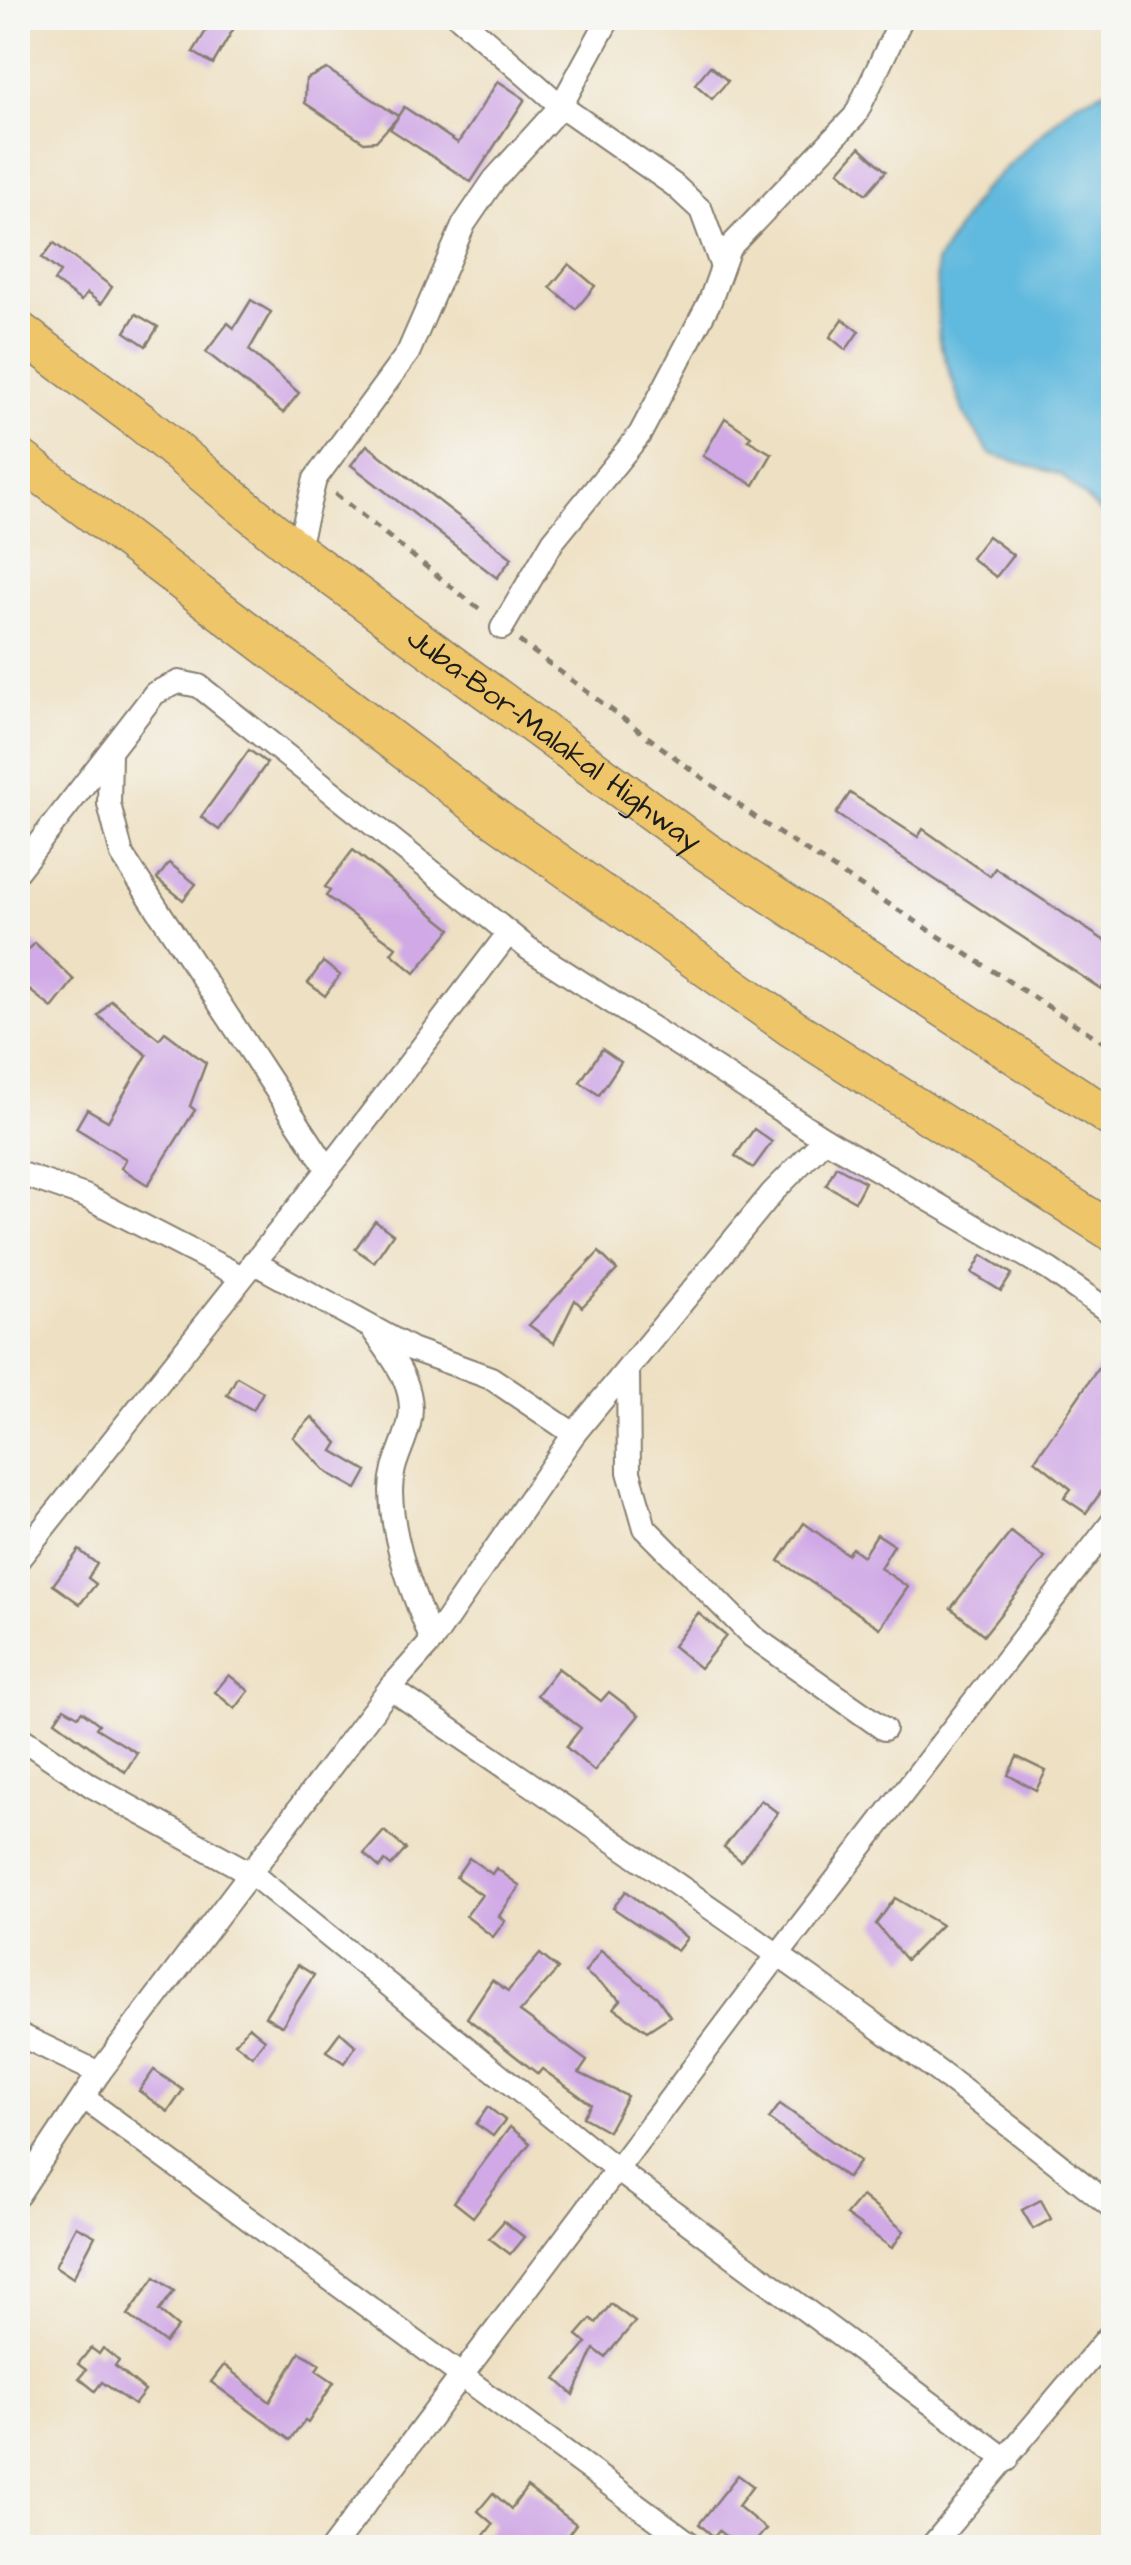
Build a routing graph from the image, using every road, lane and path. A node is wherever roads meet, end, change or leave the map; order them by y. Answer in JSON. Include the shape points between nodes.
{"nodes":[{"id":1,"x":460,"y":18,"type":"edge"},
{"id":2,"x":609,"y":18,"type":"edge"},
{"id":3,"x":902,"y":18,"type":"edge"},
{"id":4,"x":560,"y":106,"type":"junction"},
{"id":5,"x":722,"y":267,"type":"junction"},
{"id":6,"x":18,"y":330,"type":"edge"},
{"id":7,"x":18,"y":457,"type":"edge"},
{"id":8,"x":315,"y":478,"type":"junction"},
{"id":9,"x":297,"y":550,"type":"junction"},
{"id":10,"x":502,"y":628,"type":"junction"},
{"id":11,"x":110,"y":752,"type":"junction"},
{"id":12,"x":18,"y":870,"type":"edge"},
{"id":13,"x":508,"y":934,"type":"junction"},
{"id":14,"x":1114,"y":1050,"type":"edge"},
{"id":15,"x":1114,"y":1120,"type":"edge"},
{"id":16,"x":825,"y":1139,"type":"junction"},
{"id":17,"x":328,"y":1170,"type":"junction"},
{"id":18,"x":18,"y":1174,"type":"edge"},
{"id":19,"x":1114,"y":1233,"type":"edge"},
{"id":20,"x":247,"y":1270,"type":"junction"},
{"id":21,"x":1114,"y":1315,"type":"edge"},
{"id":22,"x":367,"y":1322,"type":"junction"},
{"id":23,"x":628,"y":1370,"type":"junction"},
{"id":24,"x":574,"y":1434,"type":"junction"},
{"id":25,"x":1114,"y":1520,"type":"edge"},
{"id":26,"x":18,"y":1560,"type":"edge"},
{"id":27,"x":432,"y":1641,"type":"junction"},
{"id":28,"x":390,"y":1688,"type":"junction"},
{"id":29,"x":884,"y":1729,"type":"dead end"},
{"id":30,"x":18,"y":1736,"type":"edge"},
{"id":31,"x":252,"y":1874,"type":"junction"},
{"id":32,"x":778,"y":1954,"type":"junction"},
{"id":33,"x":18,"y":2034,"type":"edge"},
{"id":34,"x":99,"y":2073,"type":"junction"},
{"id":35,"x":84,"y":2098,"type":"junction"},
{"id":36,"x":616,"y":2170,"type":"junction"},
{"id":37,"x":18,"y":2194,"type":"edge"},
{"id":38,"x":1114,"y":2208,"type":"edge"},
{"id":39,"x":1114,"y":2330,"type":"edge"},
{"id":40,"x":461,"y":2376,"type":"junction"},
{"id":41,"x":1007,"y":2460,"type":"junction"},
{"id":42,"x":332,"y":2548,"type":"edge"},
{"id":43,"x":696,"y":2548,"type":"edge"},
{"id":44,"x":930,"y":2548,"type":"edge"}],
"edges":[{"from":1,"to":4,"type":"street"},
{"from":2,"to":4,"type":"street"},
{"from":3,"to":5,"type":"street","via":[[855,116],[740,234]]},
{"from":4,"to":5,"type":"street","via":[[701,210]]},
{"from":4,"to":8,"type":"street","via":[[464,224],[408,353]]},
{"from":5,"to":10,"type":"street","via":[[640,434],[553,541]]},
{"from":6,"to":9,"type":"highway","name":"Juba-Bor-Malakal Highway"},
{"from":7,"to":19,"type":"highway","via":[[501,823],[792,1028]]},
{"from":8,"to":9,"type":"street"},
{"from":8,"to":10,"type":"path"},
{"from":9,"to":15,"type":"highway","name":"Juba-Bor-Malakal Highway","via":[[704,850]]},
{"from":10,"to":14,"type":"path","via":[[763,823]]},
{"from":11,"to":12,"type":"street"},
{"from":11,"to":13,"type":"street","via":[[155,693],[179,682],[199,686]]},
{"from":11,"to":17,"type":"street","via":[[109,804],[122,856]]},
{"from":13,"to":16,"type":"street"},
{"from":13,"to":17,"type":"street"},
{"from":16,"to":21,"type":"street","via":[[1050,1270]]},
{"from":16,"to":23,"type":"street","via":[[772,1193]]},
{"from":17,"to":20,"type":"street"},
{"from":18,"to":20,"type":"street","via":[[85,1196]]},
{"from":20,"to":22,"type":"street"},
{"from":20,"to":26,"type":"street"},
{"from":22,"to":24,"type":"street","via":[[411,1349],[490,1378]]},
{"from":22,"to":27,"type":"street","via":[[401,1369],[411,1400],[410,1424],[392,1463],[391,1495],[401,1555]]},
{"from":23,"to":24,"type":"street"},
{"from":23,"to":29,"type":"street","via":[[629,1472],[646,1528],[752,1636]]},
{"from":24,"to":27,"type":"street"},
{"from":25,"to":32,"type":"street"},
{"from":27,"to":28,"type":"street"},
{"from":28,"to":31,"type":"street"},
{"from":28,"to":32,"type":"street"},
{"from":30,"to":31,"type":"street","via":[[92,1786]]},
{"from":31,"to":34,"type":"street"},
{"from":31,"to":36,"type":"street"},
{"from":32,"to":36,"type":"street"},
{"from":32,"to":38,"type":"street","via":[[1002,2116]]},
{"from":33,"to":34,"type":"street"},
{"from":34,"to":35,"type":"street"},
{"from":35,"to":37,"type":"street"},
{"from":35,"to":40,"type":"street"},
{"from":36,"to":40,"type":"street"},
{"from":36,"to":41,"type":"street"},
{"from":39,"to":41,"type":"street"},
{"from":40,"to":42,"type":"street"},
{"from":40,"to":43,"type":"street"},
{"from":41,"to":44,"type":"street"}]}
